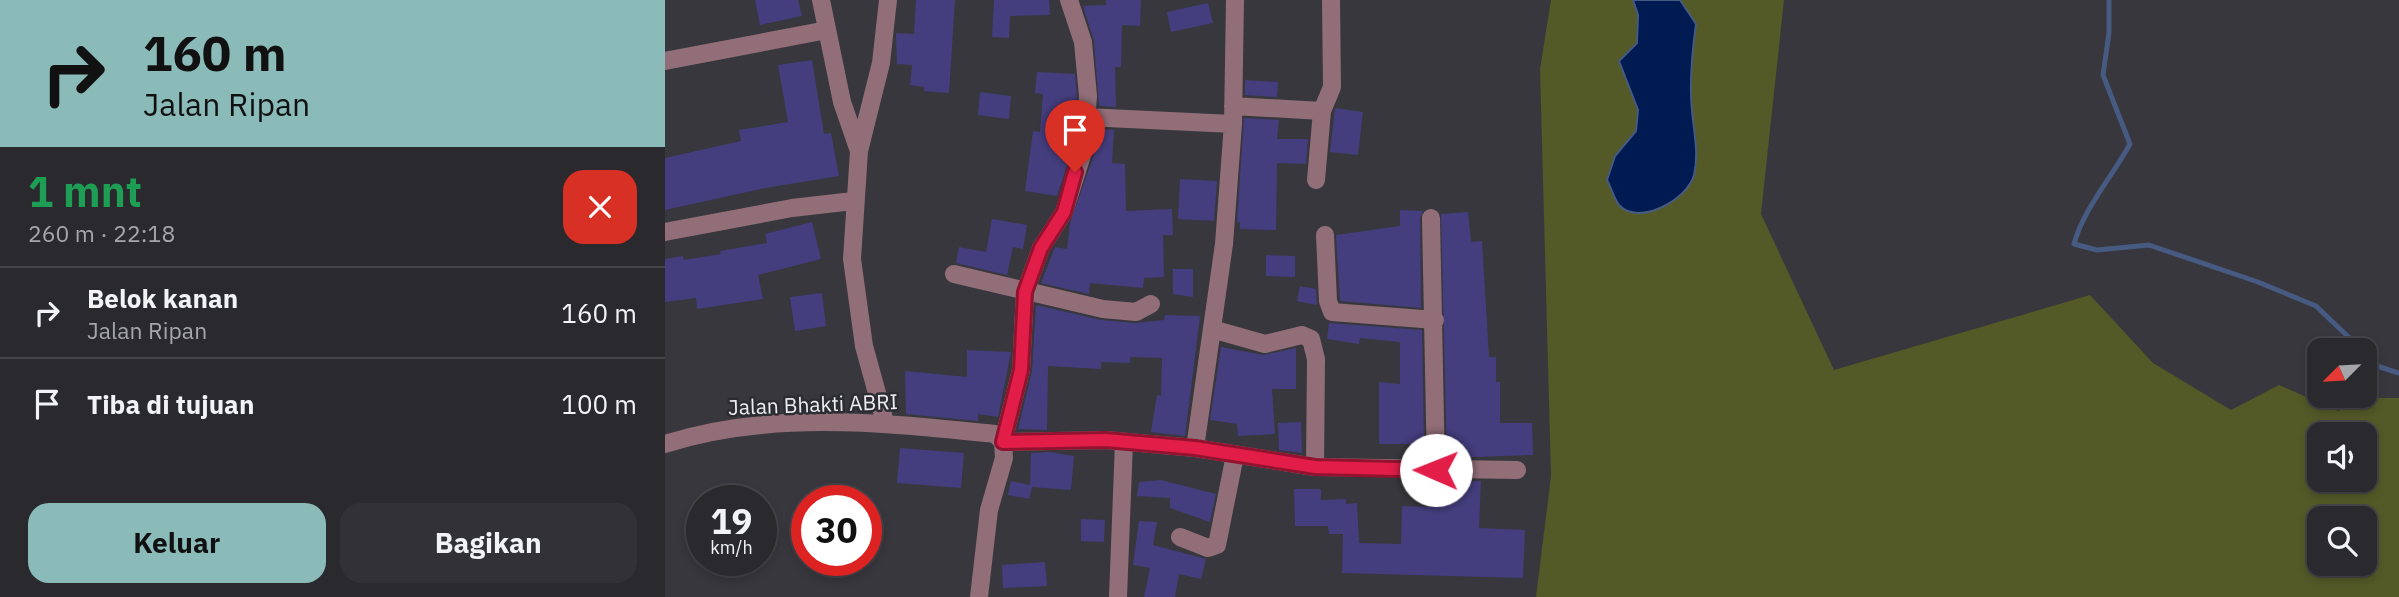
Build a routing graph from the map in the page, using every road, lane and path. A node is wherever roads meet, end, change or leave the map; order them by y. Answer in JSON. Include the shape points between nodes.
{"nodes":[{"id":1,"x":821,"y":0,"type":"edge"},
{"id":2,"x":888,"y":0,"type":"edge"},
{"id":3,"x":1069,"y":0,"type":"edge"},
{"id":4,"x":1235,"y":0,"type":"edge"},
{"id":5,"x":1331,"y":0,"type":"edge"},
{"id":6,"x":827,"y":30,"type":"junction"},
{"id":7,"x":665,"y":61,"type":"edge"},
{"id":8,"x":1322,"y":111,"type":"junction"},
{"id":9,"x":1233,"y":115,"type":"junction"},
{"id":10,"x":1086,"y":117,"type":"junction"},
{"id":11,"x":859,"y":151,"type":"junction"},
{"id":12,"x":1316,"y":180,"type":"dead end"},
{"id":13,"x":853,"y":201,"type":"junction"},
{"id":14,"x":1431,"y":218,"type":"dead end"},
{"id":15,"x":665,"y":232,"type":"edge"},
{"id":16,"x":1325,"y":234,"type":"dead end"},
{"id":17,"x":954,"y":274,"type":"dead end"},
{"id":18,"x":1025,"y":292,"type":"junction"},
{"id":19,"x":1151,"y":304,"type":"dead end"},
{"id":20,"x":1435,"y":320,"type":"junction"},
{"id":21,"x":1212,"y":329,"type":"junction"},
{"id":22,"x":885,"y":422,"type":"junction"},
{"id":23,"x":1003,"y":442,"type":"junction"},
{"id":24,"x":1124,"y":442,"type":"junction"},
{"id":25,"x":665,"y":444,"type":"edge"},
{"id":26,"x":1195,"y":448,"type":"junction"},
{"id":27,"x":1235,"y":455,"type":"junction"},
{"id":28,"x":1315,"y":467,"type":"junction"},
{"id":29,"x":1436,"y":470,"type":"junction"},
{"id":30,"x":1517,"y":470,"type":"dead end"},
{"id":31,"x":1180,"y":537,"type":"dead end"},
{"id":32,"x":979,"y":597,"type":"edge"},
{"id":33,"x":1118,"y":597,"type":"edge"}],
"edges":[{"from":1,"to":6,"type":"street"},
{"from":2,"to":11,"type":"street","via":[[881,62]]},
{"from":3,"to":10,"type":"street","via":[[1083,42]]},
{"from":4,"to":9,"type":"street"},
{"from":5,"to":8,"type":"street","via":[[1332,87]]},
{"from":6,"to":7,"type":"street"},
{"from":6,"to":11,"type":"street","via":[[842,102]]},
{"from":8,"to":9,"type":"street"},
{"from":8,"to":12,"type":"street"},
{"from":9,"to":10,"type":"street"},
{"from":9,"to":21,"type":"street","via":[[1224,244]]},
{"from":10,"to":18,"type":"street","via":[[1084,149],[1064,212],[1041,248]]},
{"from":11,"to":13,"type":"street"},
{"from":13,"to":15,"type":"street"},
{"from":13,"to":22,"type":"street","via":[[856,304]]},
{"from":14,"to":20,"type":"street"},
{"from":16,"to":20,"type":"street","via":[[1332,312]]},
{"from":17,"to":18,"type":"street"},
{"from":18,"to":19,"type":"street","via":[[1136,312]]},
{"from":18,"to":23,"type":"street","via":[[1021,370]]},
{"from":20,"to":29,"type":"street"},
{"from":21,"to":26,"type":"street"},
{"from":21,"to":28,"type":"street","via":[[1265,344],[1302,335],[1311,339],[1316,359]]},
{"from":22,"to":23,"type":"street","name":"Jalan Bhakti ABRI","via":[[995,434]]},
{"from":22,"to":25,"type":"street","name":"Jalan Bhakti ABRI","via":[[780,424],[721,430]]},
{"from":23,"to":24,"type":"street","name":"Jalan Bhakti ABRI"},
{"from":23,"to":32,"type":"street"},
{"from":24,"to":26,"type":"street","name":"Jalan Bhakti ABRI"},
{"from":24,"to":33,"type":"street"},
{"from":26,"to":27,"type":"street","name":"Jalan Bhakti ABRI"},
{"from":27,"to":28,"type":"street","name":"Jalan Bhakti ABRI"},
{"from":27,"to":31,"type":"street","via":[[1217,545],[1208,548]]},
{"from":28,"to":29,"type":"street","name":"Jalan Bhakti ABRI"},
{"from":29,"to":30,"type":"street","name":"Jalan Bhakti ABRI"}]}
